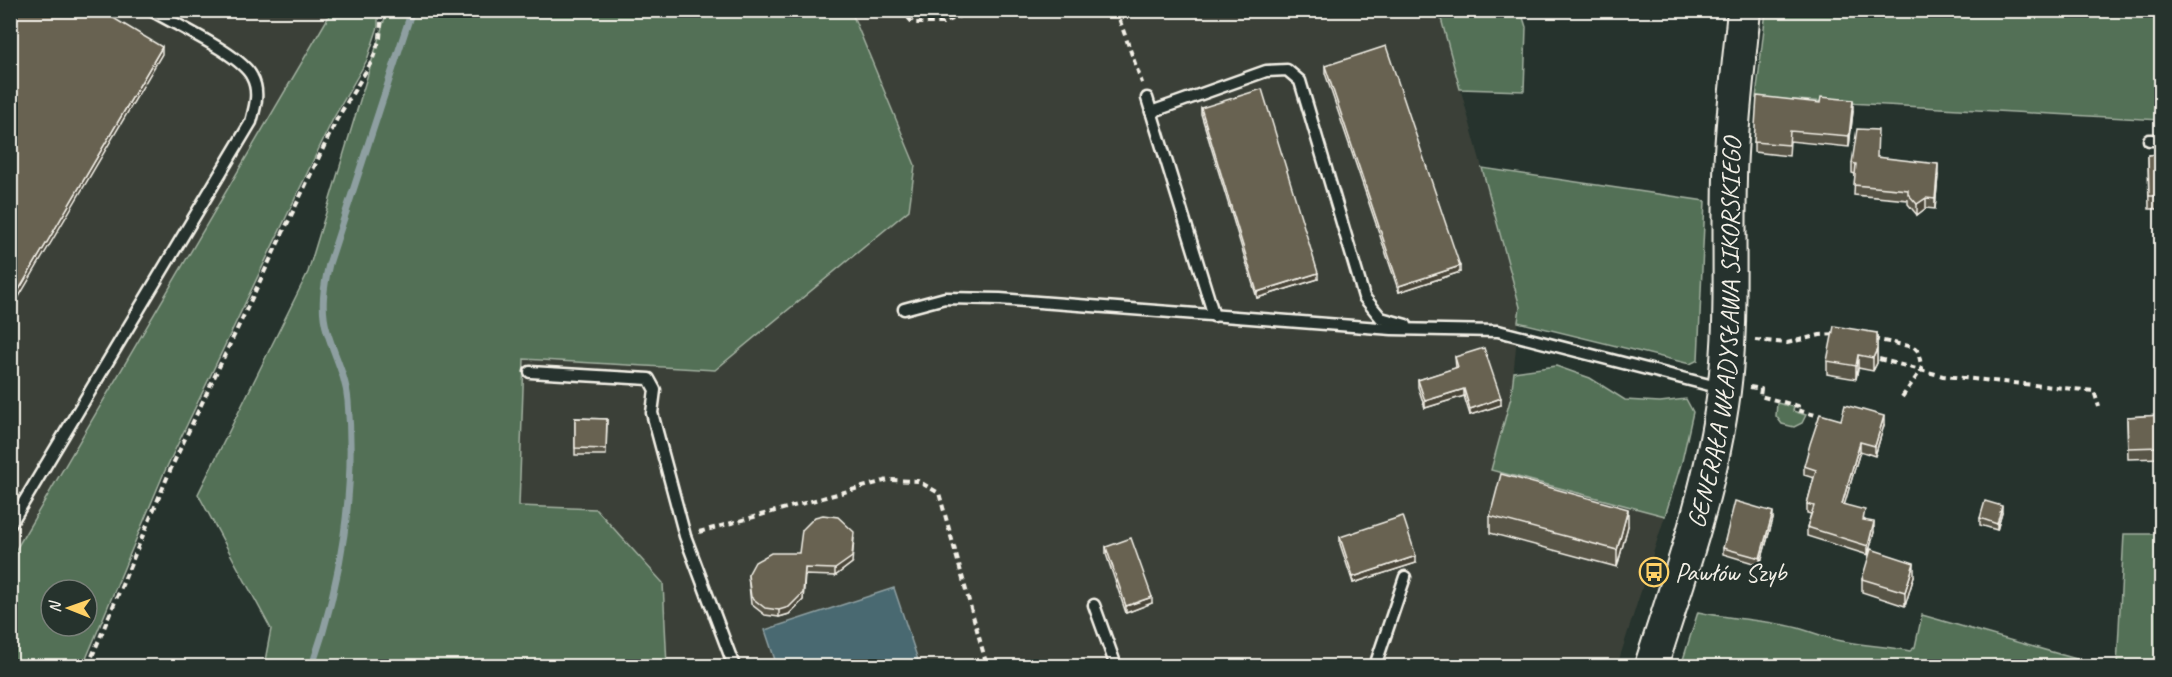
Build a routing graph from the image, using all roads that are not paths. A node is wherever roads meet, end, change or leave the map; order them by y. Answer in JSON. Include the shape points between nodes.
{"nodes":[{"id":1,"x":151,"y":10,"type":"edge"},
{"id":2,"x":1744,"y":10,"type":"edge"},
{"id":3,"x":1147,"y":98,"type":"road end"},
{"id":4,"x":1151,"y":112,"type":"junction"},
{"id":5,"x":2149,"y":140,"type":"dead end"},
{"id":6,"x":2162,"y":140,"type":"edge"},
{"id":7,"x":904,"y":309,"type":"dead end"},
{"id":8,"x":1214,"y":316,"type":"junction"},
{"id":9,"x":1420,"y":329,"type":"junction"},
{"id":10,"x":530,"y":372,"type":"dead end"},
{"id":11,"x":1732,"y":387,"type":"junction"},
{"id":12,"x":10,"y":525,"type":"edge"},
{"id":13,"x":1405,"y":577,"type":"dead end"},
{"id":14,"x":1094,"y":605,"type":"dead end"},
{"id":15,"x":734,"y":666,"type":"edge"},
{"id":16,"x":1116,"y":666,"type":"edge"},
{"id":17,"x":1375,"y":666,"type":"edge"},
{"id":18,"x":1651,"y":666,"type":"edge"}],
"edges":[{"from":1,"to":12,"type":"lane","via":[[240,61],[252,77],[257,100],[251,122]]},
{"from":2,"to":11,"type":"street","name":"GENERAŁA WŁADYSŁAWA SIKORSKIEGO","via":[[1730,176]]},
{"from":3,"to":4,"type":"lane"},
{"from":4,"to":8,"type":"lane"},
{"from":4,"to":9,"type":"lane","via":[[1266,71],[1287,70],[1300,81],[1364,297],[1381,318]]},
{"from":5,"to":6,"type":"lane"},
{"from":7,"to":8,"type":"lane","via":[[945,298],[1000,299]]},
{"from":8,"to":9,"type":"lane"},
{"from":9,"to":11,"type":"lane","via":[[1507,333]]},
{"from":10,"to":15,"type":"lane","via":[[649,379],[655,390],[652,413],[685,536]]},
{"from":11,"to":18,"type":"street","name":"GENERAŁA WŁADYSŁAWA SIKORSKIEGO","via":[[1698,516]]},
{"from":13,"to":17,"type":"lane"},
{"from":14,"to":16,"type":"lane"}]}
